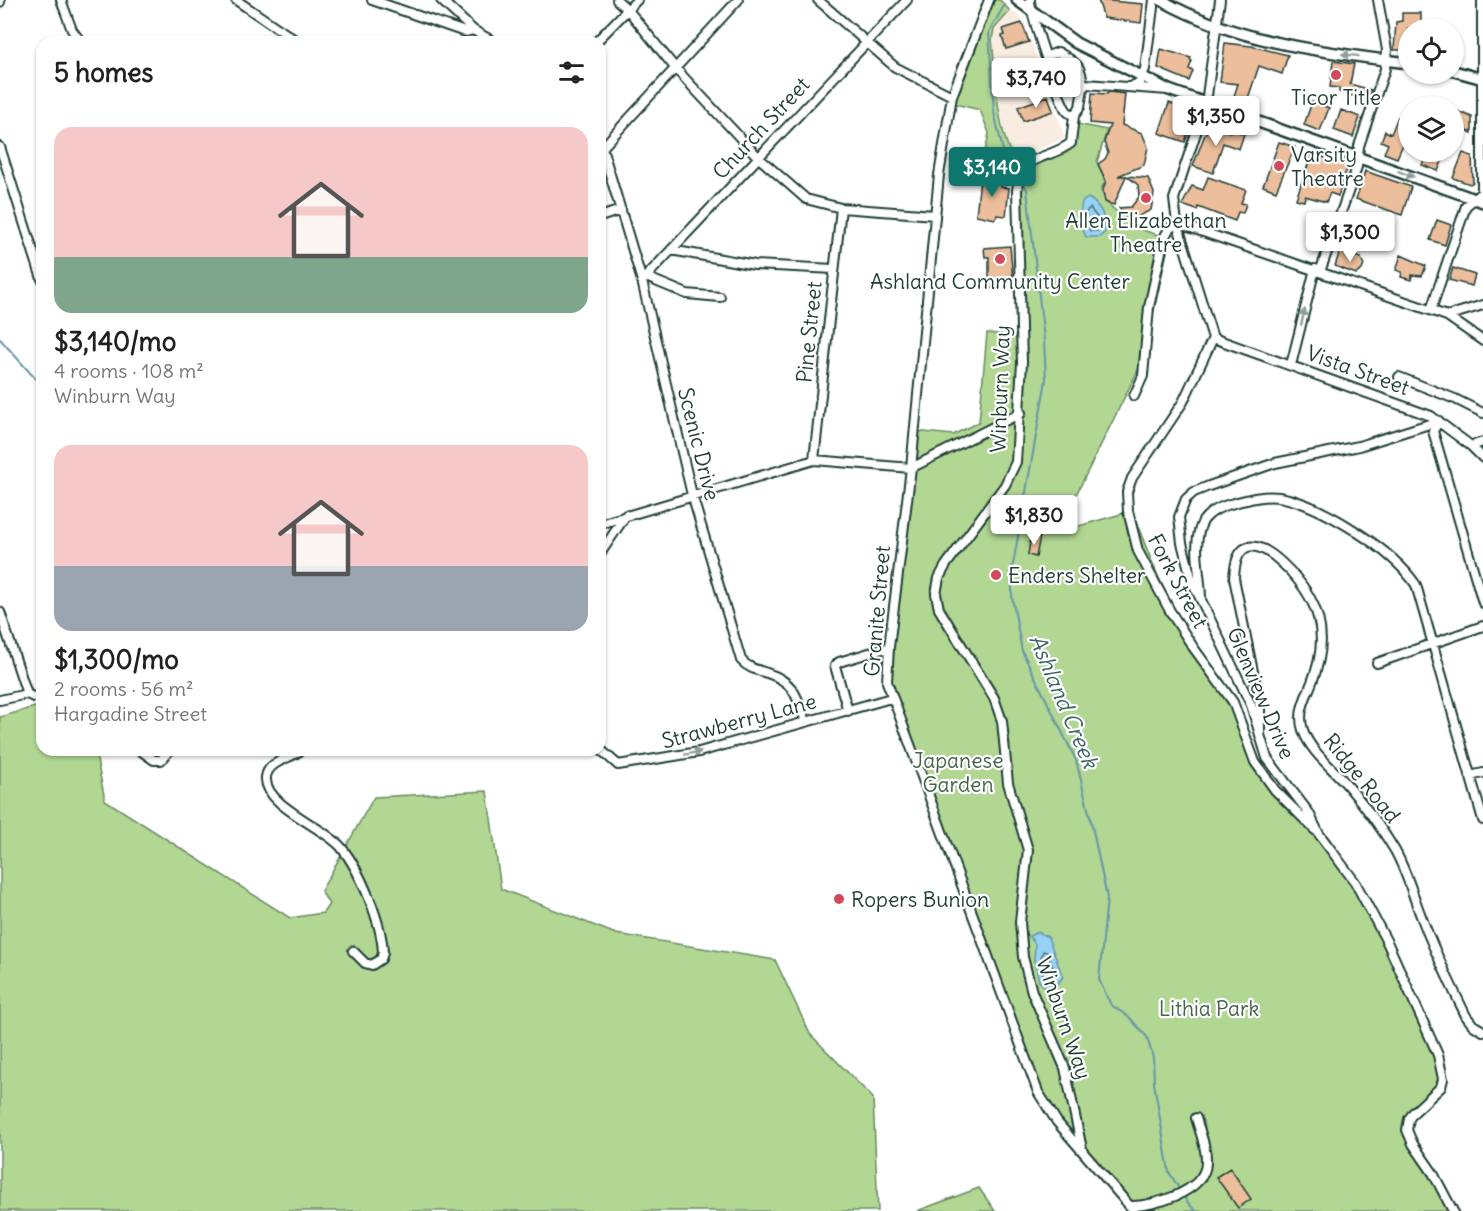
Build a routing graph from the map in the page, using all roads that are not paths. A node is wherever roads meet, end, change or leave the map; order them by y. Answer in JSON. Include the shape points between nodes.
{"nodes":[{"id":1,"x":61,"y":0,"type":"edge"},
{"id":2,"x":236,"y":0,"type":"edge"},
{"id":3,"x":372,"y":0,"type":"edge"},
{"id":4,"x":441,"y":0,"type":"edge"},
{"id":5,"x":617,"y":0,"type":"edge"},
{"id":6,"x":637,"y":0,"type":"edge"},
{"id":7,"x":738,"y":0,"type":"edge"},
{"id":8,"x":819,"y":0,"type":"edge"},
{"id":9,"x":907,"y":0,"type":"edge"},
{"id":10,"x":989,"y":0,"type":"edge"},
{"id":11,"x":1017,"y":0,"type":"edge"},
{"id":12,"x":1030,"y":0,"type":"edge"},
{"id":13,"x":1154,"y":0,"type":"edge"},
{"id":14,"x":1161,"y":0,"type":"edge"},
{"id":15,"x":1220,"y":0,"type":"edge"},
{"id":16,"x":1378,"y":0,"type":"edge"},
{"id":17,"x":1482,"y":0,"type":"edge"},
{"id":18,"x":628,"y":10,"type":"junction"},
{"id":19,"x":1032,"y":12,"type":"junction"},
{"id":20,"x":1216,"y":26,"type":"junction"},
{"id":21,"x":473,"y":30,"type":"junction"},
{"id":22,"x":76,"y":36,"type":"edge"},
{"id":23,"x":289,"y":36,"type":"edge"},
{"id":24,"x":483,"y":36,"type":"edge"},
{"id":25,"x":602,"y":36,"type":"edge"},
{"id":26,"x":866,"y":42,"type":"junction"},
{"id":27,"x":1047,"y":60,"type":"junction"},
{"id":28,"x":1387,"y":60,"type":"junction"},
{"id":29,"x":1398,"y":62,"type":"edge"},
{"id":30,"x":676,"y":69,"type":"junction"},
{"id":31,"x":1464,"y":74,"type":"edge"},
{"id":32,"x":1142,"y":77,"type":"junction"},
{"id":33,"x":1482,"y":78,"type":"edge"},
{"id":34,"x":1083,"y":87,"type":"junction"},
{"id":35,"x":1128,"y":87,"type":"junction"},
{"id":36,"x":1168,"y":90,"type":"junction"},
{"id":37,"x":952,"y":96,"type":"junction"},
{"id":38,"x":1206,"y":103,"type":"junction"},
{"id":39,"x":1074,"y":116,"type":"junction"},
{"id":40,"x":606,"y":140,"type":"edge"},
{"id":41,"x":0,"y":147,"type":"edge"},
{"id":42,"x":1358,"y":157,"type":"junction"},
{"id":43,"x":759,"y":158,"type":"junction"},
{"id":44,"x":606,"y":161,"type":"edge"},
{"id":45,"x":1479,"y":201,"type":"edge"},
{"id":46,"x":841,"y":208,"type":"junction"},
{"id":47,"x":621,"y":210,"type":"junction"},
{"id":48,"x":606,"y":215,"type":"edge"},
{"id":49,"x":934,"y":216,"type":"junction"},
{"id":50,"x":1177,"y":223,"type":"junction"},
{"id":51,"x":671,"y":250,"type":"junction"},
{"id":52,"x":36,"y":260,"type":"edge"},
{"id":53,"x":834,"y":269,"type":"junction"},
{"id":54,"x":1318,"y":270,"type":"junction"},
{"id":55,"x":644,"y":279,"type":"junction"},
{"id":56,"x":720,"y":297,"type":"dead end"},
{"id":57,"x":1483,"y":305,"type":"edge"},
{"id":58,"x":1431,"y":310,"type":"junction"},
{"id":59,"x":1447,"y":316,"type":"junction"},
{"id":60,"x":1213,"y":338,"type":"junction"},
{"id":61,"x":1483,"y":341,"type":"edge"},
{"id":62,"x":1291,"y":365,"type":"junction"},
{"id":63,"x":1399,"y":377,"type":"dead end"},
{"id":64,"x":1134,"y":396,"type":"dead end"},
{"id":65,"x":1021,"y":413,"type":"junction"},
{"id":66,"x":1483,"y":413,"type":"edge"},
{"id":67,"x":1439,"y":421,"type":"junction"},
{"id":68,"x":1483,"y":442,"type":"edge"},
{"id":69,"x":1471,"y":446,"type":"junction"},
{"id":70,"x":1483,"y":458,"type":"edge"},
{"id":71,"x":814,"y":460,"type":"junction"},
{"id":72,"x":911,"y":468,"type":"junction"},
{"id":73,"x":692,"y":495,"type":"junction"},
{"id":74,"x":626,"y":515,"type":"junction"},
{"id":75,"x":606,"y":522,"type":"edge"},
{"id":76,"x":606,"y":545,"type":"edge"},
{"id":77,"x":1201,"y":601,"type":"junction"},
{"id":78,"x":1483,"y":603,"type":"edge"},
{"id":79,"x":0,"y":612,"type":"edge"},
{"id":80,"x":1483,"y":626,"type":"edge"},
{"id":81,"x":1433,"y":644,"type":"junction"},
{"id":82,"x":889,"y":647,"type":"junction"},
{"id":83,"x":1377,"y":663,"type":"dead end"},
{"id":84,"x":27,"y":694,"type":"junction"},
{"id":85,"x":36,"y":696,"type":"edge"},
{"id":86,"x":891,"y":698,"type":"junction"},
{"id":87,"x":0,"y":700,"type":"edge"},
{"id":88,"x":848,"y":711,"type":"junction"},
{"id":89,"x":806,"y":722,"type":"junction"},
{"id":90,"x":1259,"y":737,"type":"junction"},
{"id":91,"x":606,"y":754,"type":"edge"},
{"id":92,"x":148,"y":756,"type":"edge"},
{"id":93,"x":165,"y":756,"type":"edge"},
{"id":94,"x":290,"y":756,"type":"edge"},
{"id":95,"x":1483,"y":773,"type":"edge"},
{"id":96,"x":1470,"y":776,"type":"junction"},
{"id":97,"x":1483,"y":820,"type":"edge"},
{"id":98,"x":1319,"y":834,"type":"junction"},
{"id":99,"x":353,"y":951,"type":"dead end"},
{"id":100,"x":1483,"y":1031,"type":"edge"},
{"id":101,"x":1196,"y":1118,"type":"dead end"},
{"id":102,"x":1082,"y":1151,"type":"junction"},
{"id":103,"x":1132,"y":1209,"type":"edge"},
{"id":104,"x":1453,"y":1211,"type":"edge"}],
"edges":[{"from":1,"to":22,"type":"street"},
{"from":2,"to":23,"type":"street"},
{"from":3,"to":21,"type":"street","via":[[465,32]]},
{"from":4,"to":21,"type":"street"},
{"from":5,"to":18,"type":"street"},
{"from":6,"to":18,"type":"street"},
{"from":7,"to":30,"type":"street"},
{"from":8,"to":26,"type":"street"},
{"from":9,"to":26,"type":"street","name":"Church Street"},
{"from":10,"to":37,"type":"street","name":"Granite Street"},
{"from":11,"to":19,"type":"main road"},
{"from":12,"to":19,"type":"street"},
{"from":13,"to":32,"type":"street"},
{"from":14,"to":20,"type":"main road"},
{"from":15,"to":20,"type":"street"},
{"from":16,"to":28,"type":"street"},
{"from":17,"to":33,"type":"street"},
{"from":18,"to":25,"type":"street"},
{"from":18,"to":30,"type":"street"},
{"from":19,"to":27,"type":"street"},
{"from":19,"to":32,"type":"main road","via":[[1076,43]]},
{"from":28,"to":20,"type":"main road","one_way":true,"via":[[1285,45]]},
{"from":20,"to":38,"type":"street"},
{"from":21,"to":24,"type":"street"},
{"from":26,"to":37,"type":"street","via":[[895,66]]},
{"from":26,"to":43,"type":"street","name":"Church Street"},
{"from":27,"to":34,"type":"street","via":[[1058,52],[1080,67]]},
{"from":27,"to":39,"type":"street","via":[[1066,110]]},
{"from":28,"to":29,"type":"main road"},
{"from":28,"to":42,"type":"street"},
{"from":30,"to":40,"type":"street"},
{"from":30,"to":43,"type":"street"},
{"from":31,"to":33,"type":"main road"},
{"from":32,"to":35,"type":"street","via":[[1135,86]]},
{"from":32,"to":36,"type":"main road"},
{"from":33,"to":45,"type":"street"},
{"from":34,"to":35,"type":"street","via":[[1088,82]]},
{"from":34,"to":39,"type":"street","name":"Winburn Way","via":[[1080,107]]},
{"from":35,"to":36,"type":"street"},
{"from":36,"to":38,"type":"main road"},
{"from":37,"to":49,"type":"street","name":"Granite Street"},
{"from":38,"to":42,"type":"main road"},
{"from":38,"to":50,"type":"street","via":[[1174,199]]},
{"from":39,"to":65,"type":"street","name":"Winburn Way","via":[[1071,143],[1033,159],[1017,182]]},
{"from":41,"to":52,"type":"street"},
{"from":42,"to":45,"type":"main road","one_way":true},
{"from":42,"to":54,"type":"street"},
{"from":43,"to":46,"type":"street","via":[[806,199]]},
{"from":43,"to":51,"type":"street","name":"Church Street"},
{"from":44,"to":47,"type":"street","name":"Scenic Drive"},
{"from":45,"to":58,"type":"street","via":[[1467,206]]},
{"from":46,"to":49,"type":"street"},
{"from":46,"to":53,"type":"street","name":"Pine Street"},
{"from":47,"to":48,"type":"street"},
{"from":47,"to":55,"type":"street","name":"Scenic Drive"},
{"from":49,"to":72,"type":"street","name":"Granite Street"},
{"from":50,"to":54,"type":"street"},
{"from":50,"to":60,"type":"street"},
{"from":50,"to":64,"type":"street","via":[[1164,238],[1149,307],[1143,376]]},
{"from":51,"to":53,"type":"street","via":[[755,265]]},
{"from":51,"to":55,"type":"street","name":"Church Street"},
{"from":53,"to":71,"type":"street","name":"Pine Street"},
{"from":54,"to":58,"type":"street"},
{"from":62,"to":54,"type":"street","one_way":true},
{"from":55,"to":56,"type":"street","via":[[687,294]]},
{"from":55,"to":73,"type":"street","name":"Scenic Drive"},
{"from":57,"to":59,"type":"street"},
{"from":58,"to":59,"type":"street"},
{"from":59,"to":61,"type":"street"},
{"from":60,"to":62,"type":"street","name":"Vista Street"},
{"from":60,"to":98,"type":"street","name":"Fork Street","via":[[1183,402],[1132,478],[1127,492],[1130,519],[1138,551],[1170,611],[1233,702],[1261,772]]},
{"from":62,"to":67,"type":"street","name":"Vista Street"},
{"from":63,"to":66,"type":"street"},
{"from":65,"to":72,"type":"street"},
{"from":65,"to":102,"type":"street","name":"Winburn Way","via":[[1011,474],[945,565],[936,594],[939,609],[994,698],[1002,721],[1008,783],[1028,850],[1020,922],[1023,957],[1036,1001],[1065,1068]]},
{"from":67,"to":69,"type":"street","name":"Vista Street"},
{"from":67,"to":77,"type":"street","name":"Glenview Drive","via":[[1359,446],[1275,463],[1194,492],[1181,507],[1180,529],[1192,581]]},
{"from":67,"to":78,"type":"street","via":[[1434,431]]},
{"from":68,"to":69,"type":"street"},
{"from":69,"to":70,"type":"street","name":"Vista Street"},
{"from":71,"to":72,"type":"street"},
{"from":71,"to":73,"type":"street"},
{"from":72,"to":82,"type":"street","name":"Granite Street"},
{"from":73,"to":74,"type":"street"},
{"from":73,"to":89,"type":"street","name":"Scenic Drive","via":[[741,660],[790,686]]},
{"from":74,"to":75,"type":"street"},
{"from":74,"to":76,"type":"street"},
{"from":77,"to":81,"type":"street","via":[[1198,536],[1203,521],[1229,504],[1279,497],[1318,510],[1403,567],[1416,585]]},
{"from":77,"to":90,"type":"street","name":"Glenview Drive","via":[[1248,698]]},
{"from":79,"to":84,"type":"street"},
{"from":80,"to":81,"type":"street"},
{"from":81,"to":83,"type":"street"},
{"from":81,"to":96,"type":"street"},
{"from":82,"to":86,"type":"street","name":"Granite Street","via":[[887,675]]},
{"from":82,"to":88,"type":"street","via":[[835,666]]},
{"from":84,"to":85,"type":"street"},
{"from":84,"to":87,"type":"street"},
{"from":86,"to":88,"type":"street","name":"Strawberry Lane"},
{"from":86,"to":102,"type":"street","name":"Granite Street","via":[[1038,1092]]},
{"from":88,"to":89,"type":"street","name":"Strawberry Lane"},
{"from":91,"to":89,"type":"street","name":"Strawberry Lane","one_way":true,"via":[[618,765],[625,765],[699,752]]},
{"from":90,"to":98,"type":"street","name":"Glenview Drive","via":[[1271,765],[1309,813]]},
{"from":90,"to":100,"type":"street","name":"Ridge Road","via":[[1260,706],[1234,578],[1240,552],[1254,545],[1274,556],[1293,574],[1313,603],[1321,624],[1321,656],[1300,717],[1304,734],[1393,847],[1466,1016]]},
{"from":92,"to":93,"type":"street","via":[[154,760]]},
{"from":94,"to":99,"type":"street","via":[[267,773],[267,783],[277,802],[336,841],[371,905],[383,953],[381,959],[372,965],[365,963]]},
{"from":95,"to":96,"type":"street"},
{"from":96,"to":97,"type":"street"},
{"from":98,"to":104,"type":"street","name":"Glenview Drive","via":[[1364,898],[1442,1066],[1440,1087],[1413,1113],[1407,1130]]},
{"from":101,"to":103,"type":"street","via":[[1206,1152],[1206,1166],[1200,1178],[1181,1193]]},
{"from":102,"to":103,"type":"street","name":"Granite Street"}]}
